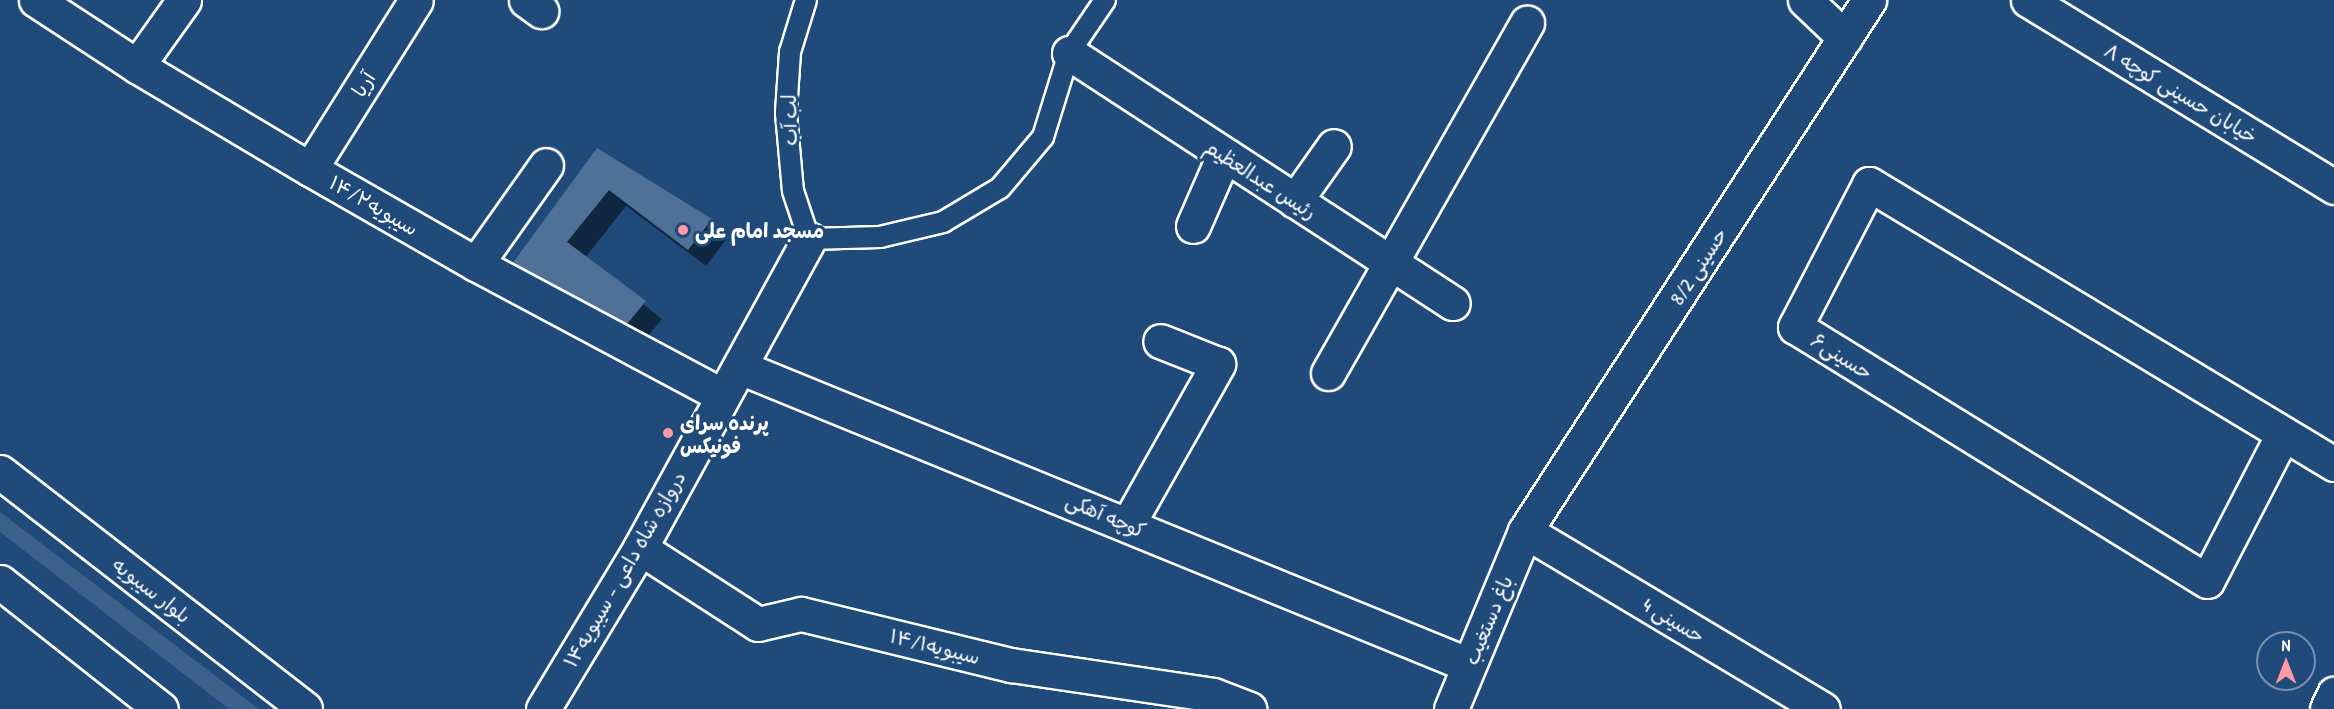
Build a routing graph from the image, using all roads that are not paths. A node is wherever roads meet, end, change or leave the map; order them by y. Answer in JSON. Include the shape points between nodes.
{"nodes":[{"id":1,"x":36,"y":0,"type":"edge"},
{"id":2,"x":184,"y":0,"type":"edge"},
{"id":3,"x":416,"y":0,"type":"edge"},
{"id":4,"x":806,"y":0,"type":"edge"},
{"id":5,"x":1105,"y":0,"type":"edge"},
{"id":6,"x":1805,"y":0,"type":"edge"},
{"id":7,"x":1869,"y":0,"type":"edge"},
{"id":8,"x":2028,"y":0,"type":"edge"},
{"id":9,"x":1527,"y":23,"type":"dead end"},
{"id":10,"x":1845,"y":38,"type":"junction"},
{"id":11,"x":1069,"y":53,"type":"junction"},
{"id":12,"x":137,"y":66,"type":"junction"},
{"id":13,"x":1334,"y":146,"type":"dead end"},
{"id":14,"x":1224,"y":155,"type":"junction"},
{"id":15,"x":546,"y":165,"type":"dead end"},
{"id":16,"x":310,"y":169,"type":"junction"},
{"id":17,"x":2334,"y":186,"type":"edge"},
{"id":18,"x":1295,"y":201,"type":"junction"},
{"id":19,"x":1193,"y":226,"type":"dead end"},
{"id":20,"x":809,"y":239,"type":"junction"},
{"id":21,"x":1390,"y":263,"type":"junction"},
{"id":22,"x":476,"y":264,"type":"junction"},
{"id":23,"x":1453,"y":303,"type":"dead end"},
{"id":24,"x":1161,"y":341,"type":"dead end"},
{"id":25,"x":742,"y":368,"type":"junction"},
{"id":26,"x":1328,"y":373,"type":"dead end"},
{"id":27,"x":721,"y":395,"type":"junction"},
{"id":28,"x":2283,"y":434,"type":"junction"},
{"id":29,"x":2334,"y":464,"type":"edge"},
{"id":30,"x":0,"y":472,"type":"edge"},
{"id":31,"x":1128,"y":524,"type":"junction"},
{"id":32,"x":1525,"y":531,"type":"junction"},
{"id":33,"x":640,"y":548,"type":"junction"},
{"id":34,"x":0,"y":582,"type":"edge"},
{"id":35,"x":1469,"y":665,"type":"junction"},
{"id":36,"x":2334,"y":694,"type":"edge"},
{"id":37,"x":160,"y":709,"type":"edge"},
{"id":38,"x":305,"y":709,"type":"edge"},
{"id":39,"x":543,"y":709,"type":"edge"},
{"id":40,"x":1249,"y":709,"type":"edge"},
{"id":41,"x":1451,"y":709,"type":"edge"},
{"id":42,"x":1823,"y":709,"type":"edge"},
{"id":43,"x":2327,"y":709,"type":"edge"}],
"edges":[{"from":1,"to":12,"type":"street","name":"سیبویه۱۴/۲"},
{"from":2,"to":12,"type":"street"},
{"from":3,"to":16,"type":"street","name":"آریا"},
{"from":4,"to":20,"type":"lane","name":"لب آب","via":[[790,52],[786,113],[793,191]]},
{"from":5,"to":11,"type":"lane"},
{"from":6,"to":10,"type":"street"},
{"from":7,"to":10,"type":"street","name":"8/2 حسینی"},
{"from":8,"to":17,"type":"street","name":"خیابان حسینی کوچه ۸"},
{"from":9,"to":21,"type":"street"},
{"from":10,"to":32,"type":"street","name":"8/2 حسینی"},
{"from":11,"to":14,"type":"street","name":"رئیس عبدالعظیم"},
{"from":11,"to":20,"type":"lane","via":[[1042,137],[1000,188],[943,222],[880,237]]},
{"from":12,"to":16,"type":"street","name":"سیبویه۱۴/۲"},
{"from":13,"to":18,"type":"street"},
{"from":14,"to":18,"type":"street","name":"رئیس عبدالعظیم"},
{"from":14,"to":19,"type":"street"},
{"from":15,"to":22,"type":"street"},
{"from":16,"to":22,"type":"street","name":"سیبویه۱۴/۲"},
{"from":18,"to":21,"type":"street","name":"رئیس عبدالعظیم"},
{"from":20,"to":25,"type":"street","name":"دروازه شاه داعی - سیبویه۱۴"},
{"from":21,"to":23,"type":"street","name":"رئیس عبدالعظیم"},
{"from":21,"to":26,"type":"street"},
{"from":22,"to":27,"type":"street","name":"سیبویه۱۴/۲"},
{"from":24,"to":31,"type":"street","via":[[1218,364]]},
{"from":25,"to":27,"type":"street","name":"دروازه شاه داعی - سیبویه۱۴"},
{"from":25,"to":31,"type":"street","name":"کوچه آهکی"},
{"from":27,"to":33,"type":"street","name":"دروازه شاه داعی - سیبویه۱۴"},
{"from":28,"to":28,"type":"street","name":"حسینی۶","via":[[1869,184],[1795,327],[2207,581]]},
{"from":28,"to":29,"type":"street","name":"حسینی۶"},
{"from":30,"to":38,"type":"street","name":"بلوار سیبویه"},
{"from":31,"to":35,"type":"street","name":"کوچه آهکی"},
{"from":32,"to":35,"type":"street","name":"باغ دستغیب"},
{"from":32,"to":42,"type":"street","name":"حسینی 4"},
{"from":33,"to":39,"type":"street","name":"دروازه شاه داعی - سیبویه۱۴"},
{"from":33,"to":40,"type":"street","name":"سیبویه۱۴/۱","via":[[758,624],[801,614],[1011,665],[1213,695]]},
{"from":34,"to":37,"type":"street"},
{"from":35,"to":41,"type":"street","name":"باغ دستغیب"},
{"from":36,"to":43,"type":"street"}]}
